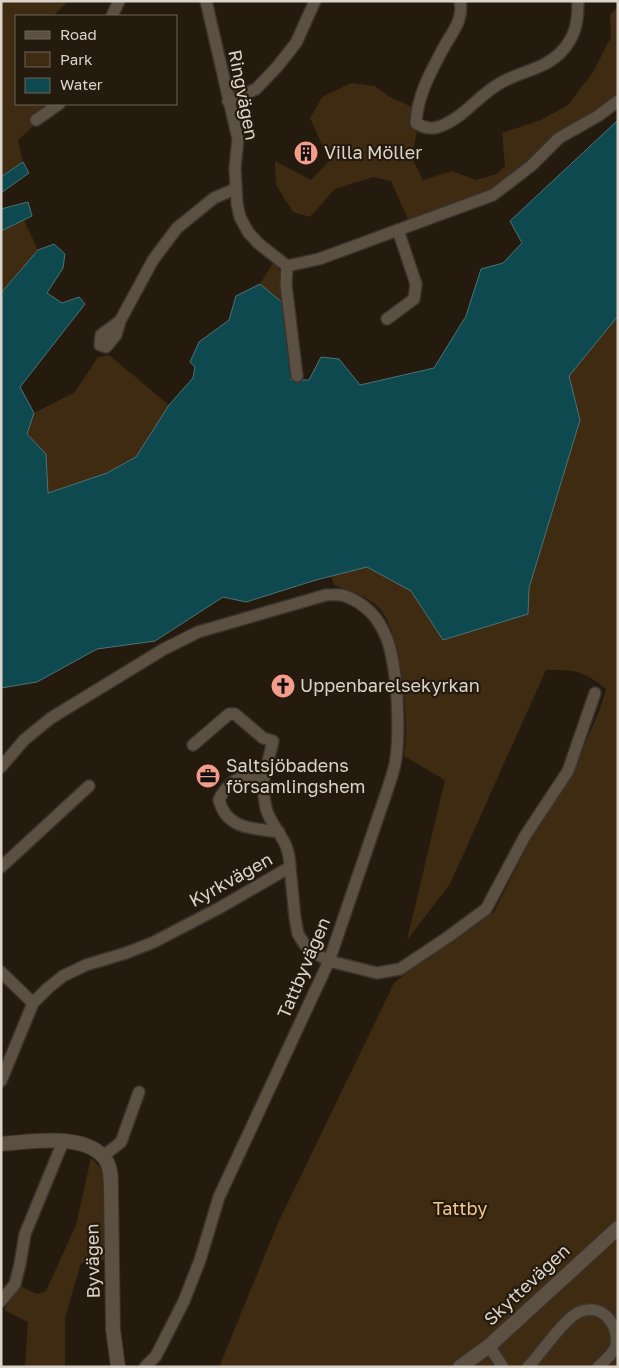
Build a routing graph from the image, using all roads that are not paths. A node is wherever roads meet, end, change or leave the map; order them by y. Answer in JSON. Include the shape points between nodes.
{"nodes":[{"id":1,"x":119,"y":1,"type":"edge"},
{"id":2,"x":206,"y":1,"type":"edge"},
{"id":3,"x":315,"y":1,"type":"edge"},
{"id":4,"x":460,"y":1,"type":"edge"},
{"id":5,"x":578,"y":1,"type":"edge"},
{"id":6,"x":112,"y":15,"type":"edge"},
{"id":7,"x":228,"y":101,"type":"junction"},
{"id":8,"x":618,"y":102,"type":"edge"},
{"id":9,"x":58,"y":105,"type":"edge"},
{"id":10,"x":36,"y":120,"type":"dead end"},
{"id":11,"x":235,"y":189,"type":"junction"},
{"id":12,"x":398,"y":230,"type":"junction"},
{"id":13,"x":287,"y":266,"type":"junction"},
{"id":14,"x":387,"y":319,"type":"dead end"},
{"id":15,"x":120,"y":321,"type":"dead end"},
{"id":16,"x":297,"y":376,"type":"dead end"},
{"id":17,"x":595,"y":693,"type":"dead end"},
{"id":18,"x":193,"y":746,"type":"dead end"},
{"id":19,"x":1,"y":767,"type":"edge"},
{"id":20,"x":90,"y":786,"type":"dead end"},
{"id":21,"x":262,"y":786,"type":"junction"},
{"id":22,"x":279,"y":832,"type":"junction"},
{"id":23,"x":1,"y":866,"type":"edge"},
{"id":24,"x":290,"y":867,"type":"junction"},
{"id":25,"x":329,"y":961,"type":"junction"},
{"id":26,"x":1,"y":972,"type":"edge"},
{"id":27,"x":33,"y":1003,"type":"junction"},
{"id":28,"x":1,"y":1081,"type":"edge"},
{"id":29,"x":138,"y":1092,"type":"dead end"},
{"id":30,"x":63,"y":1142,"type":"junction"},
{"id":31,"x":1,"y":1144,"type":"edge"},
{"id":32,"x":102,"y":1157,"type":"junction"},
{"id":33,"x":618,"y":1228,"type":"edge"},
{"id":34,"x":1,"y":1301,"type":"edge"},
{"id":35,"x":489,"y":1346,"type":"junction"},
{"id":36,"x":118,"y":1367,"type":"edge"},
{"id":37,"x":145,"y":1367,"type":"edge"},
{"id":38,"x":460,"y":1367,"type":"edge"},
{"id":39,"x":503,"y":1367,"type":"edge"},
{"id":40,"x":528,"y":1367,"type":"edge"},
{"id":41,"x":598,"y":1367,"type":"edge"}],
"edges":[{"from":1,"to":6,"type":"street"},
{"from":2,"to":7,"type":"street","name":"Ringvägen"},
{"from":3,"to":7,"type":"street","via":[[296,43],[277,67],[256,89]]},
{"from":4,"to":5,"type":"street","via":[[459,23],[423,88],[416,109],[416,123],[425,128],[440,127],[451,121],[502,81],[540,66],[561,53],[573,38],[578,20]]},
{"from":7,"to":11,"type":"street","name":"Ringvägen","via":[[238,139]]},
{"from":8,"to":12,"type":"street","via":[[559,138],[531,166],[493,195]]},
{"from":9,"to":10,"type":"street"},
{"from":11,"to":13,"type":"street","name":"Ringvägen","via":[[240,217],[248,232]]},
{"from":11,"to":15,"type":"street","via":[[214,198],[176,228],[153,260]]},
{"from":12,"to":13,"type":"street","via":[[319,259]]},
{"from":12,"to":14,"type":"street","via":[[416,284],[414,299]]},
{"from":13,"to":16,"type":"street","via":[[286,285]]},
{"from":17,"to":25,"type":"street","name":"Kyrkvägen","via":[[568,771],[525,836],[486,909],[400,969],[377,972]]},
{"from":18,"to":21,"type":"street","via":[[230,714],[235,714],[263,738],[272,741]]},
{"from":19,"to":25,"type":"street","name":"Tattbyvägen","via":[[24,740],[51,718],[198,632],[326,595],[343,595],[358,602],[371,612],[390,643],[398,716],[396,758]]},
{"from":20,"to":23,"type":"street"},
{"from":21,"to":22,"type":"street","via":[[267,812]]},
{"from":21,"to":22,"type":"street","via":[[256,779],[240,777],[221,794],[222,811],[241,825]]},
{"from":22,"to":24,"type":"street","via":[[285,840]]},
{"from":24,"to":25,"type":"street","name":"Kyrkvägen","via":[[298,934],[304,945]]},
{"from":24,"to":27,"type":"street","name":"Kyrkvägen","via":[[154,942],[63,976]]},
{"from":25,"to":37,"type":"street","name":"Tattbyvägen","via":[[219,1197],[184,1301],[156,1356]]},
{"from":26,"to":27,"type":"street"},
{"from":27,"to":28,"type":"street","name":"Kyrkvägen"},
{"from":29,"to":32,"type":"street","via":[[121,1142]]},
{"from":30,"to":31,"type":"street"},
{"from":30,"to":32,"type":"street","via":[[84,1144],[98,1151]]},
{"from":30,"to":34,"type":"street","via":[[25,1234],[15,1284]]},
{"from":32,"to":36,"type":"street","name":"Byvägen","via":[[107,1162],[110,1175],[112,1329]]},
{"from":33,"to":35,"type":"street","name":"Skyttevägen"},
{"from":35,"to":38,"type":"street","name":"Skyttevägen"},
{"from":35,"to":39,"type":"street"},
{"from":40,"to":41,"type":"street","via":[[568,1320],[582,1310],[602,1312],[614,1324],[616,1347]]}]}
